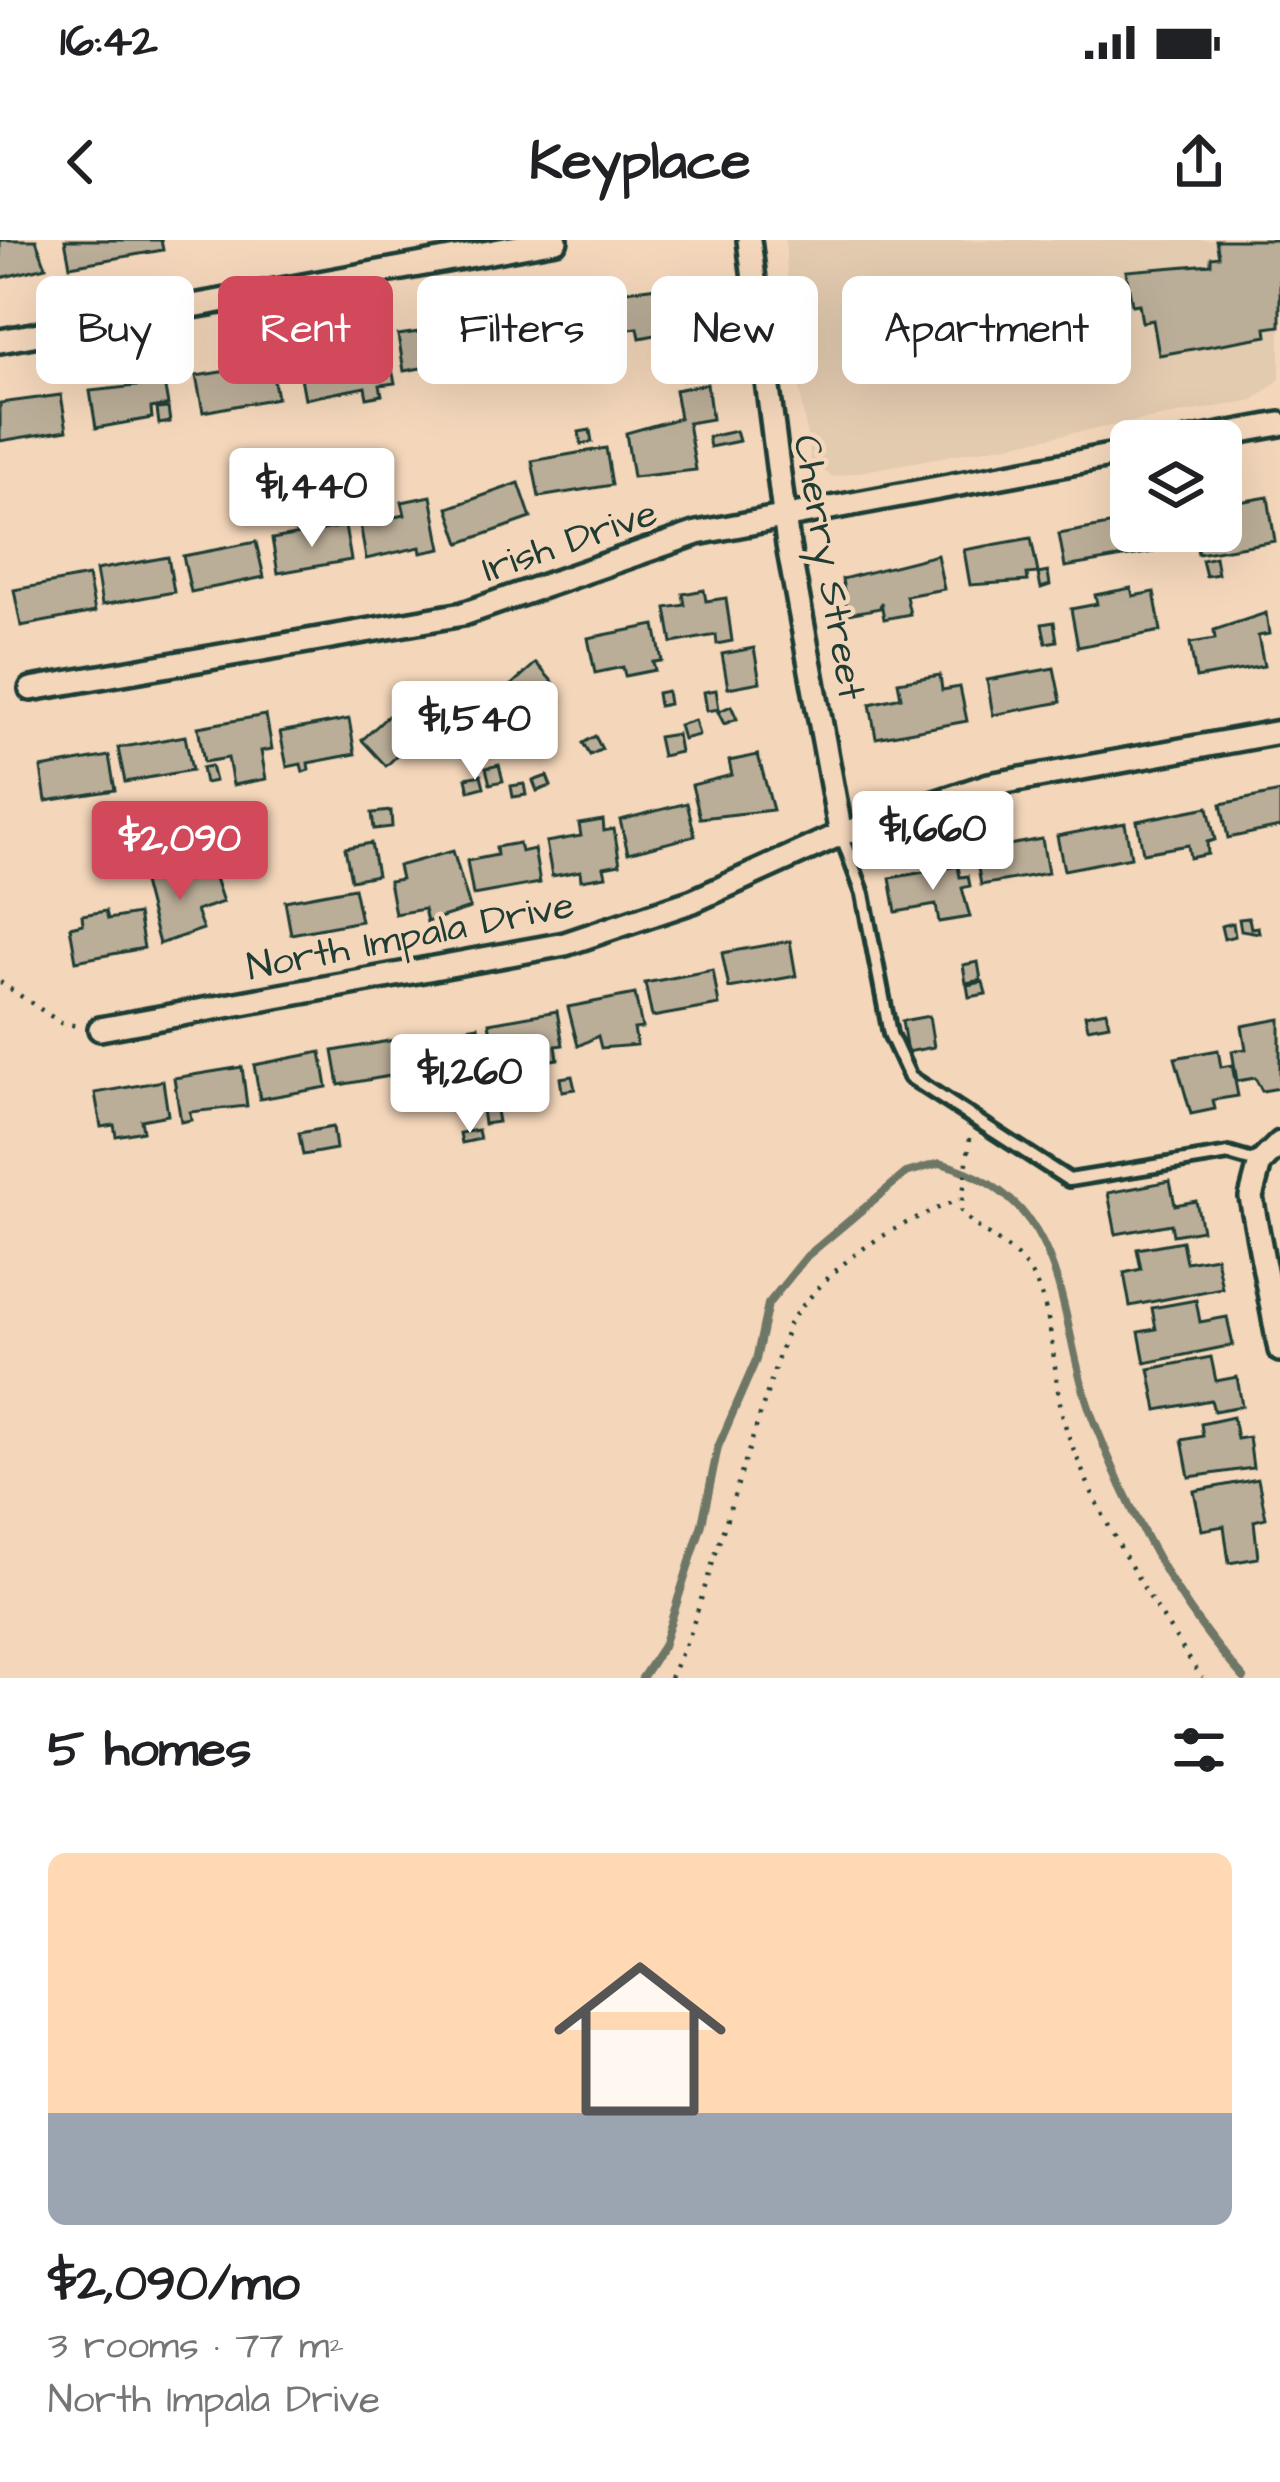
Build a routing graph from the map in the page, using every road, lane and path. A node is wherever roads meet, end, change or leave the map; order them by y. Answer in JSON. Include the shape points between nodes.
{"nodes":[{"id":1,"x":556,"y":240,"type":"edge"},
{"id":2,"x":749,"y":240,"type":"edge"},
{"id":3,"x":0,"y":341,"type":"edge"},
{"id":4,"x":1280,"y":424,"type":"edge"},
{"id":5,"x":1242,"y":431,"type":"edge"},
{"id":6,"x":1110,"y":456,"type":"edge"},
{"id":7,"x":784,"y":517,"type":"junction"},
{"id":8,"x":31,"y":689,"type":"dead end"},
{"id":9,"x":1280,"y":732,"type":"edge"},
{"id":10,"x":842,"y":834,"type":"junction"},
{"id":11,"x":0,"y":982,"type":"edge"},
{"id":12,"x":100,"y":1029,"type":"joint"},
{"id":13,"x":1280,"y":1144,"type":"edge"},
{"id":14,"x":967,"y":1152,"type":"dead end"},
{"id":15,"x":1260,"y":1163,"type":"junction"},
{"id":16,"x":958,"y":1199,"type":"junction"},
{"id":17,"x":1280,"y":1349,"type":"edge"},
{"id":18,"x":670,"y":1678,"type":"edge"},
{"id":19,"x":1202,"y":1678,"type":"edge"}],
"edges":[{"from":1,"to":3,"type":"street"},
{"from":2,"to":7,"type":"street","name":"Cherry Street"},
{"from":4,"to":5,"type":"street"},
{"from":6,"to":7,"type":"street","name":"Irish Drive"},
{"from":7,"to":8,"type":"street","name":"Irish Drive","via":[[650,547],[463,614]]},
{"from":7,"to":10,"type":"street","name":"Cherry Street"},
{"from":9,"to":10,"type":"street","name":"North Impala Drive","via":[[989,785]]},
{"from":10,"to":12,"type":"street","name":"North Impala Drive","via":[[693,901],[565,944]]},
{"from":10,"to":15,"type":"lane","via":[[863,894],[890,1034],[916,1083],[1069,1180],[1216,1156]]},
{"from":11,"to":12,"type":"path","via":[[61,1023]]},
{"from":13,"to":15,"type":"street"},
{"from":14,"to":16,"type":"path"},
{"from":15,"to":17,"type":"street","via":[[1251,1197]]},
{"from":16,"to":18,"type":"path","via":[[879,1233],[790,1321]]},
{"from":16,"to":19,"type":"path","via":[[965,1217],[1030,1272],[1066,1430],[1131,1570]]}]}
